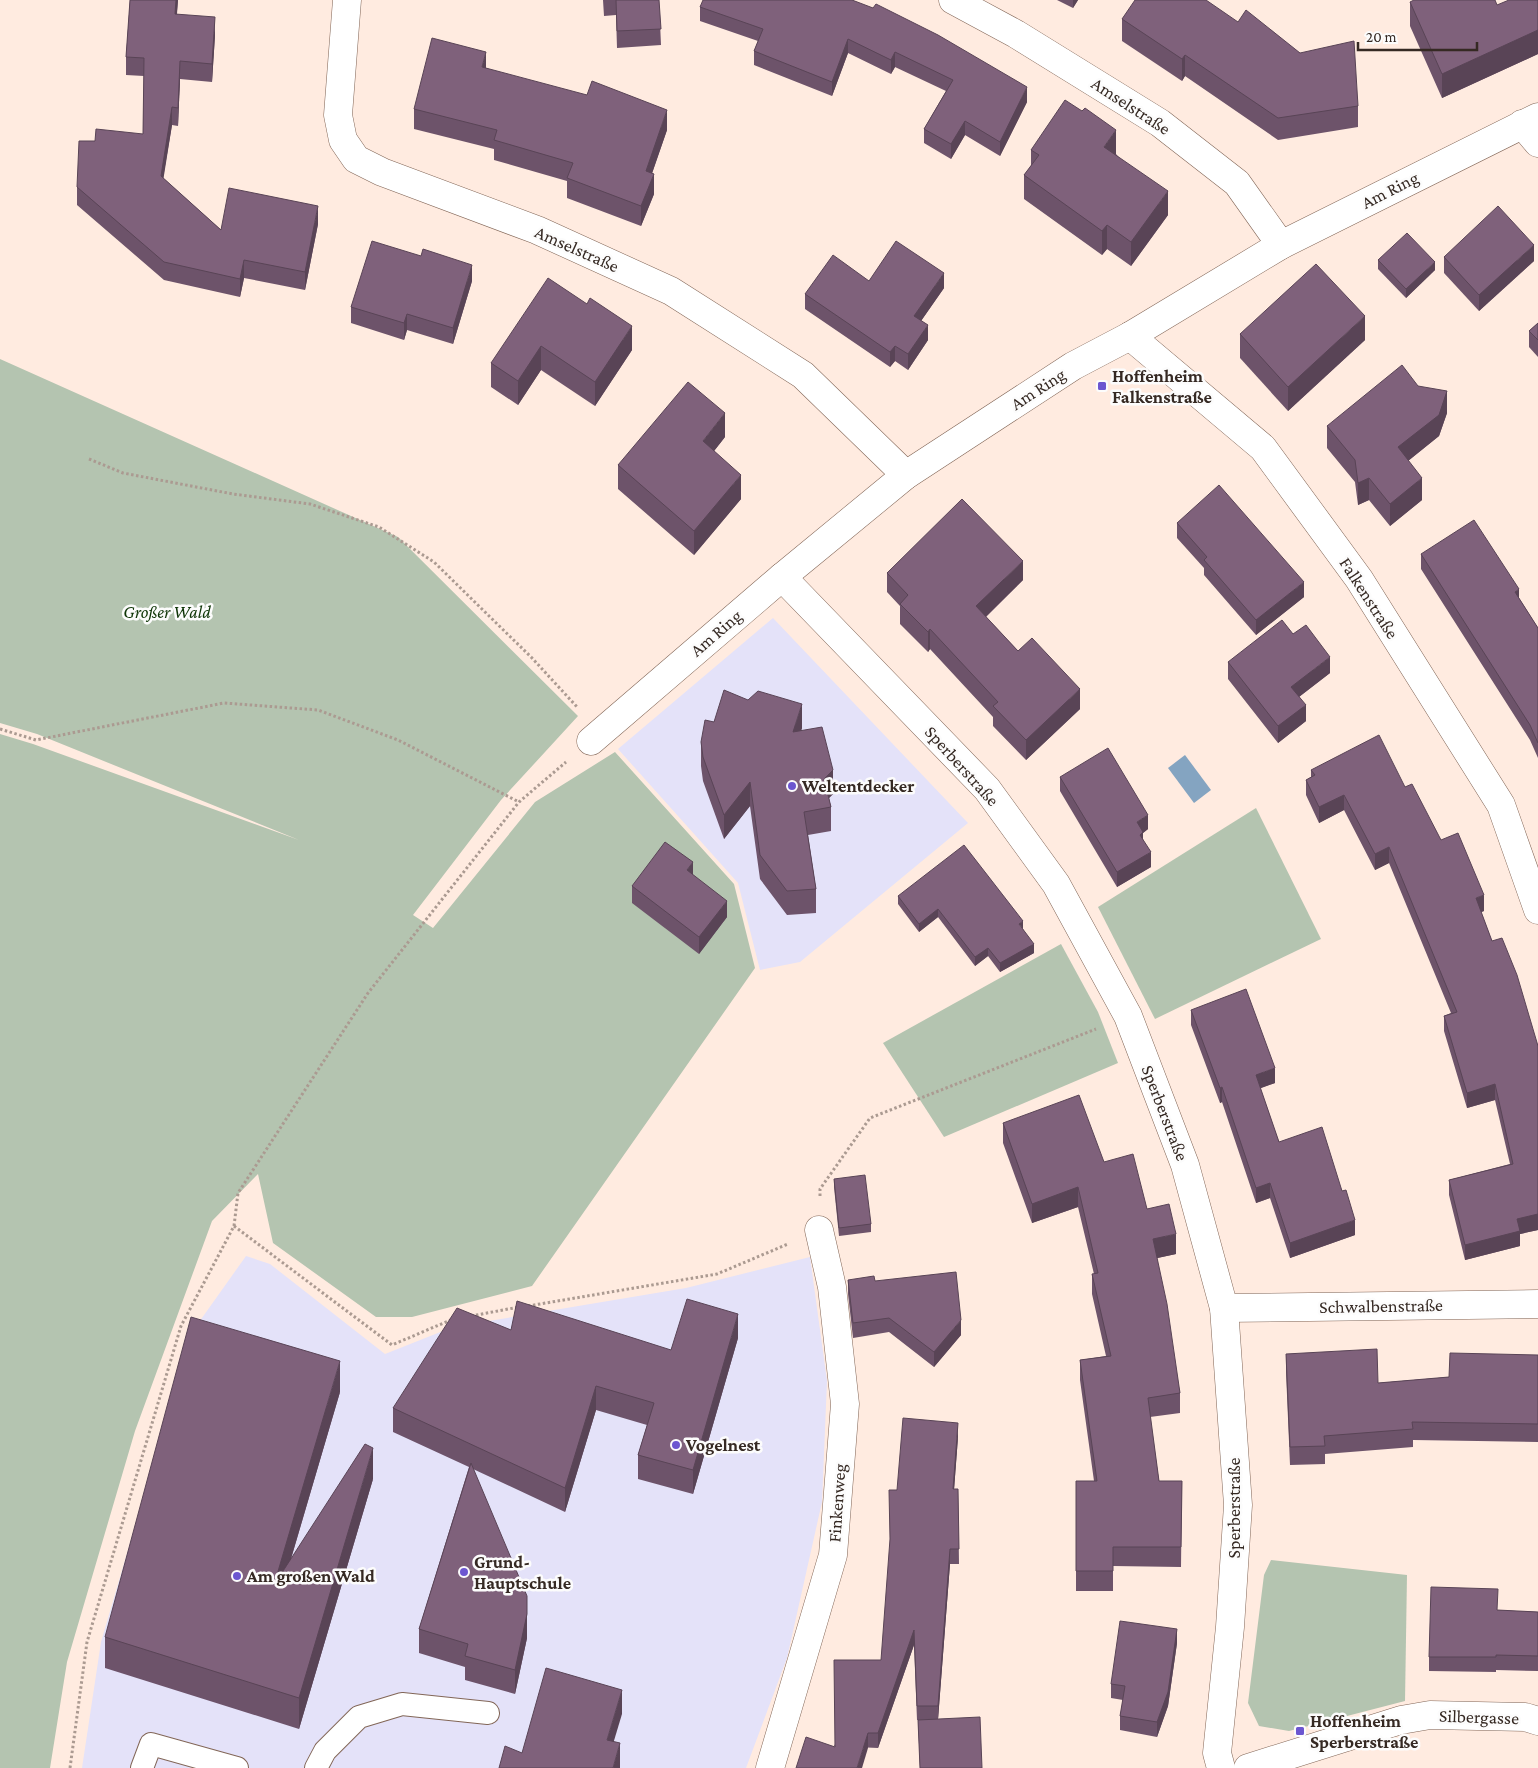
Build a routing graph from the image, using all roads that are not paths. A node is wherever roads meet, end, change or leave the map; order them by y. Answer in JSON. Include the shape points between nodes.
{"nodes":[{"id":1,"x":347,"y":0,"type":"edge"},
{"id":2,"x":953,"y":0,"type":"edge"},
{"id":3,"x":1533,"y":128,"type":"edge"},
{"id":4,"x":1281,"y":246,"type":"junction"},
{"id":5,"x":1130,"y":336,"type":"junction"},
{"id":6,"x":906,"y":475,"type":"junction"},
{"id":7,"x":782,"y":577,"type":"junction"},
{"id":8,"x":596,"y":736,"type":"road end"},
{"id":9,"x":1538,"y":910,"type":"edge"},
{"id":10,"x":819,"y":1230,"type":"road end"},
{"id":11,"x":1538,"y":1304,"type":"edge"},
{"id":12,"x":1224,"y":1308,"type":"junction"},
{"id":13,"x":488,"y":1713,"type":"dead end"},
{"id":14,"x":1538,"y":1721,"type":"edge"},
{"id":15,"x":142,"y":1768,"type":"edge"},
{"id":16,"x":237,"y":1768,"type":"edge"},
{"id":17,"x":316,"y":1768,"type":"edge"},
{"id":18,"x":770,"y":1768,"type":"edge"},
{"id":19,"x":1221,"y":1768,"type":"edge"},
{"id":20,"x":1248,"y":1768,"type":"edge"}],
"edges":[{"from":1,"to":6,"type":"street","name":"Amselstraße","via":[[338,115],[343,140],[356,159],[382,172],[537,230],[671,291],[803,375]]},
{"from":2,"to":4,"type":"street","name":"Amselstraße","via":[[1016,34],[1160,123],[1237,184]]},
{"from":3,"to":4,"type":"street","name":"Am Ring"},
{"from":4,"to":5,"type":"street","name":"Am Ring"},
{"from":5,"to":6,"type":"street","name":"Am Ring","via":[[1073,366]]},
{"from":5,"to":9,"type":"street","name":"Falkenstraße","via":[[1262,448],[1358,579],[1501,805]]},
{"from":6,"to":7,"type":"street","name":"Am Ring"},
{"from":7,"to":8,"type":"street","name":"Am Ring"},
{"from":7,"to":12,"type":"street","name":"Sperberstraße","via":[[987,789],[1056,884],[1128,1016],[1185,1165]]},
{"from":10,"to":18,"type":"street","name":"Finkenweg","via":[[832,1287],[845,1404],[833,1555]]},
{"from":11,"to":12,"type":"street","name":"Schwalbenstraße"},
{"from":12,"to":19,"type":"street","name":"Sperberstraße","via":[[1238,1505],[1217,1753]]},
{"from":13,"to":17,"type":"lane","via":[[402,1704],[359,1717],[325,1751]]},
{"from":14,"to":20,"type":"street","name":"Silbergasse","via":[[1525,1717],[1420,1717],[1401,1720]]},
{"from":15,"to":16,"type":"lane","via":[[152,1744]]}]}
